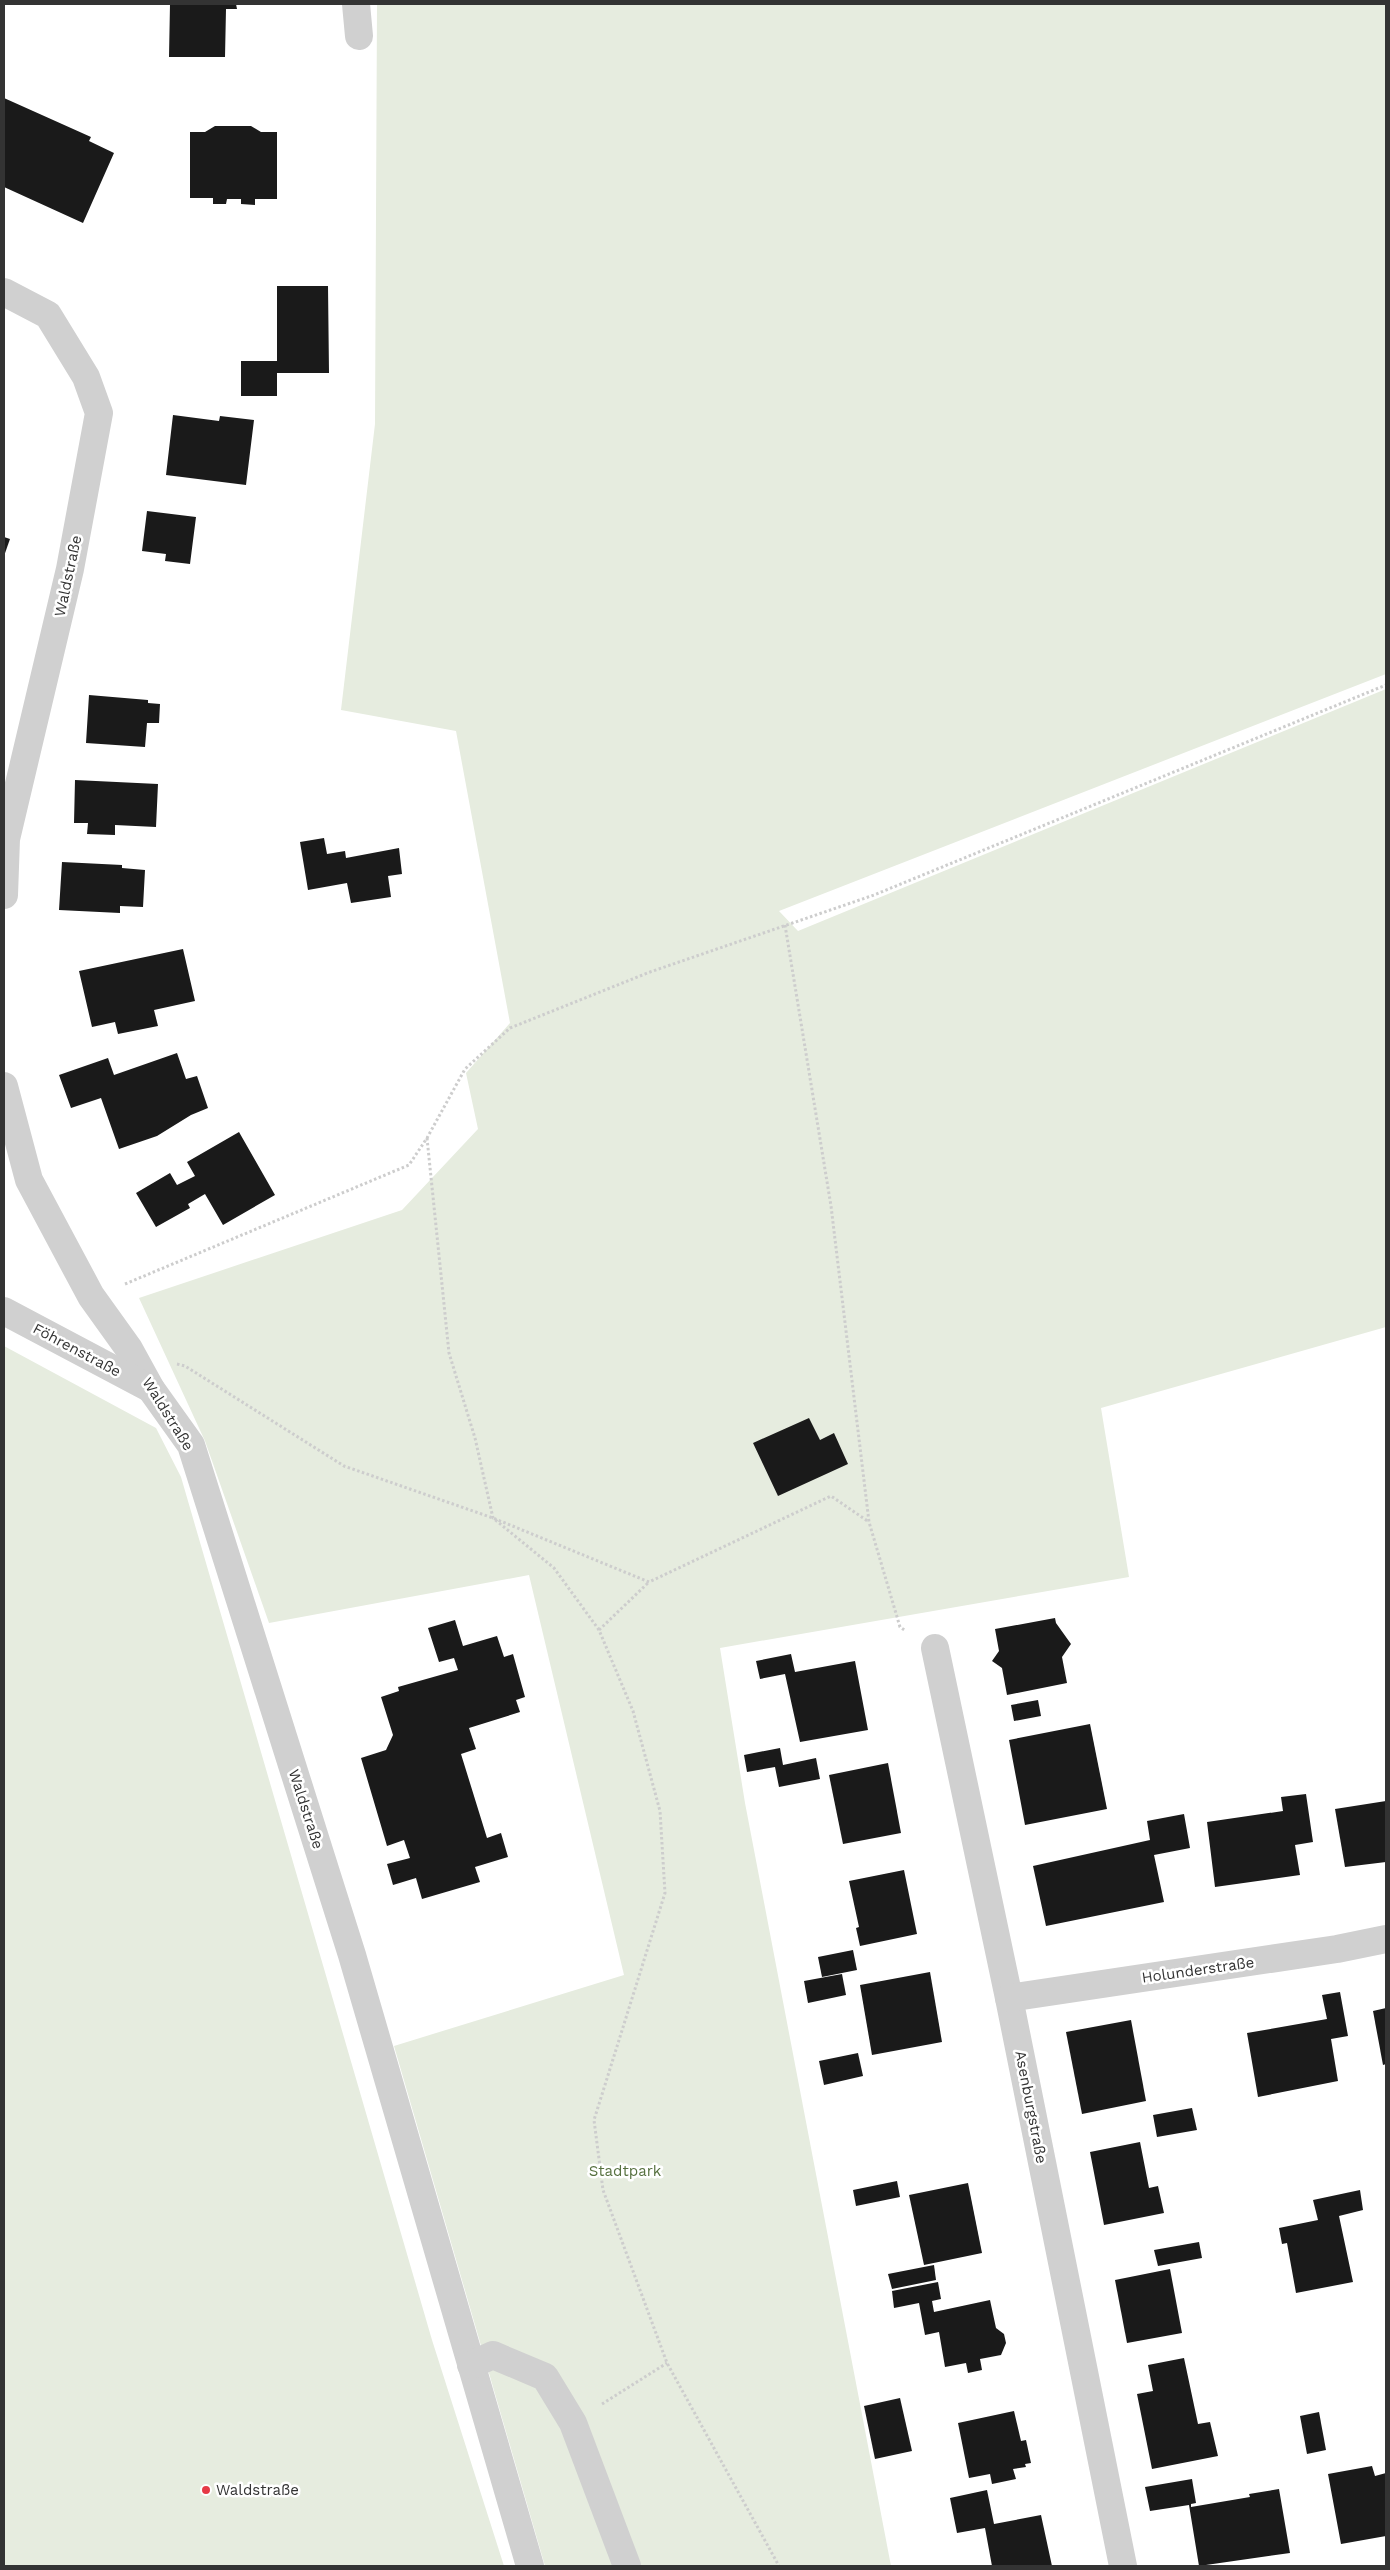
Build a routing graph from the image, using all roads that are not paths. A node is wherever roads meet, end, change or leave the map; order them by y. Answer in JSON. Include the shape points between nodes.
{"nodes":[{"id":1,"x":356,"y":4,"type":"edge"},
{"id":2,"x":359,"y":36,"type":"dead end"},
{"id":3,"x":4,"y":292,"type":"edge"},
{"id":4,"x":4,"y":896,"type":"edge"},
{"id":5,"x":4,"y":1086,"type":"edge"},
{"id":6,"x":4,"y":1311,"type":"edge"},
{"id":7,"x":151,"y":1389,"type":"junction"},
{"id":8,"x":935,"y":1648,"type":"road end"},
{"id":9,"x":1386,"y":1939,"type":"edge"},
{"id":10,"x":1009,"y":1998,"type":"junction"},
{"id":11,"x":472,"y":2365,"type":"junction"},
{"id":12,"x":530,"y":2566,"type":"edge"},
{"id":13,"x":627,"y":2566,"type":"edge"},
{"id":14,"x":1124,"y":2566,"type":"edge"}],
"edges":[{"from":1,"to":2,"type":"street"},
{"from":3,"to":4,"type":"street","name":"Waldstraße","via":[[48,314],[86,377],[99,413],[70,569],[6,838]]},
{"from":5,"to":7,"type":"street","name":"Waldstraße","via":[[29,1180],[91,1296],[129,1349]]},
{"from":6,"to":7,"type":"street","name":"Föhrenstraße"},
{"from":7,"to":11,"type":"street","name":"Waldstraße","via":[[191,1445],[352,1955]]},
{"from":8,"to":10,"type":"street","name":"Asenburgstraße"},
{"from":9,"to":10,"type":"street","name":"Holunderstraße","via":[[1328,1951]]},
{"from":10,"to":14,"type":"street","name":"Asenburgstraße"},
{"from":11,"to":12,"type":"street","name":"Waldstraße"},
{"from":11,"to":13,"type":"street","via":[[493,2355],[545,2377],[573,2423]]}]}
